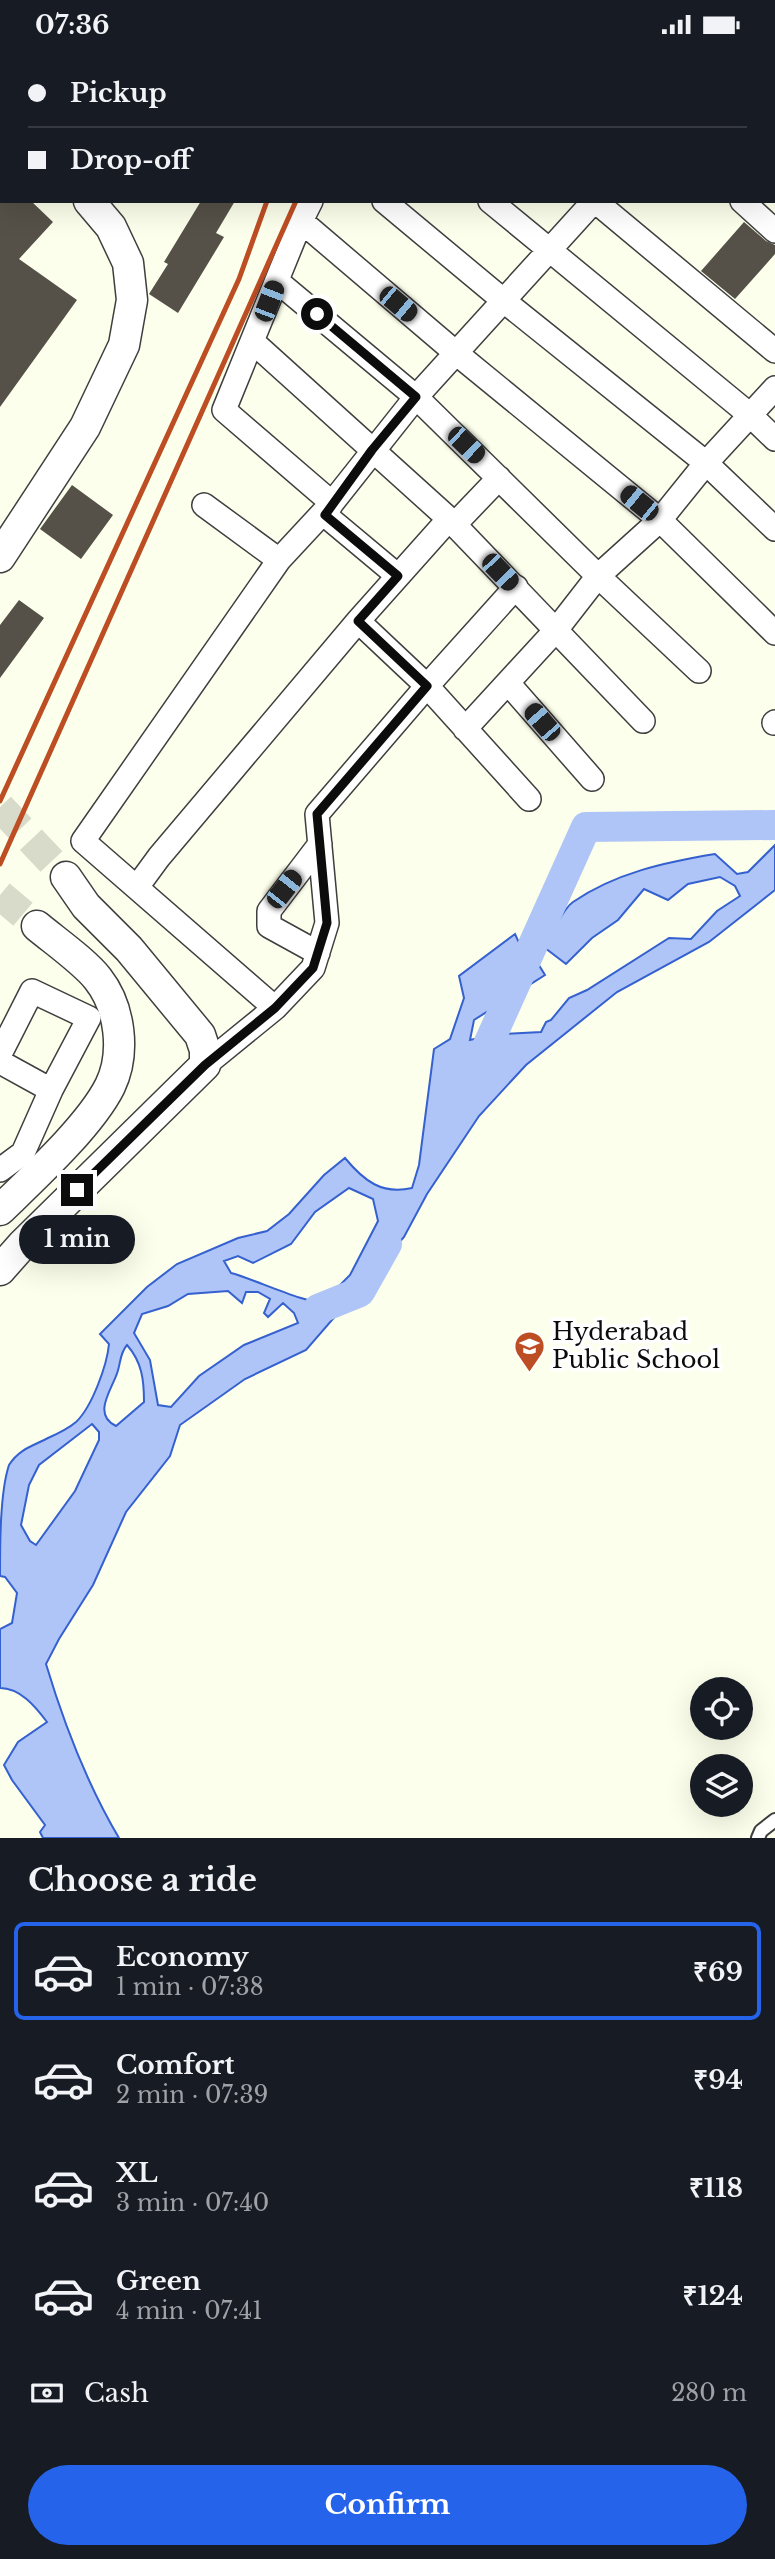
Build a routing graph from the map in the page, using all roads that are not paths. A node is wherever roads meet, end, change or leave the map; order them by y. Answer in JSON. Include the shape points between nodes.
{"nodes":[{"id":1,"x":91,"y":203,"type":"edge"},
{"id":2,"x":386,"y":203,"type":"edge"},
{"id":3,"x":492,"y":203,"type":"edge"},
{"id":4,"x":592,"y":203,"type":"edge"},
{"id":5,"x":596,"y":203,"type":"edge"},
{"id":6,"x":744,"y":203,"type":"edge"},
{"id":7,"x":306,"y":211,"type":"edge"},
{"id":8,"x":775,"y":231,"type":"edge"},
{"id":9,"x":548,"y":251,"type":"junction"},
{"id":10,"x":277,"y":281,"type":"junction"},
{"id":11,"x":504,"y":301,"type":"junction"},
{"id":12,"x":253,"y":342,"type":"junction"},
{"id":13,"x":775,"y":351,"type":"edge"},
{"id":14,"x":456,"y":353,"type":"junction"},
{"id":15,"x":775,"y":388,"type":"edge"},
{"id":16,"x":416,"y":397,"type":"junction"},
{"id":17,"x":750,"y":415,"type":"junction"},
{"id":18,"x":775,"y":439,"type":"edge"},
{"id":19,"x":372,"y":450,"type":"junction"},
{"id":20,"x":706,"y":463,"type":"junction"},
{"id":21,"x":499,"y":478,"type":"junction"},
{"id":22,"x":332,"y":503,"type":"junction"},
{"id":23,"x":204,"y":505,"type":"dead end"},
{"id":24,"x":660,"y":520,"type":"junction"},
{"id":25,"x":452,"y":522,"type":"junction"},
{"id":26,"x":775,"y":529,"type":"edge"},
{"id":27,"x":0,"y":557,"type":"edge"},
{"id":28,"x":279,"y":560,"type":"junction"},
{"id":29,"x":398,"y":576,"type":"junction"},
{"id":30,"x":598,"y":576,"type":"junction"},
{"id":31,"x":516,"y":587,"type":"junction"},
{"id":32,"x":358,"y":621,"type":"junction"},
{"id":33,"x":556,"y":630,"type":"junction"},
{"id":34,"x":775,"y":633,"type":"edge"},
{"id":35,"x":699,"y":671,"type":"dead end"},
{"id":36,"x":508,"y":683,"type":"junction"},
{"id":37,"x":427,"y":686,"type":"junction"},
{"id":38,"x":643,"y":721,"type":"dead end"},
{"id":39,"x":465,"y":729,"type":"junction"},
{"id":40,"x":592,"y":779,"type":"dead end"},
{"id":41,"x":529,"y":799,"type":"dead end"},
{"id":42,"x":320,"y":844,"type":"junction"},
{"id":43,"x":66,"y":877,"type":"tunnel mouth"},
{"id":44,"x":137,"y":887,"type":"junction"},
{"id":45,"x":37,"y":926,"type":"tunnel mouth"},
{"id":46,"x":318,"y":953,"type":"junction"},
{"id":47,"x":275,"y":1008,"type":"junction"},
{"id":48,"x":0,"y":1054,"type":"edge"},
{"id":49,"x":0,"y":1062,"type":"edge"},
{"id":50,"x":205,"y":1065,"type":"junction"},
{"id":51,"x":51,"y":1090,"type":"junction"},
{"id":52,"x":0,"y":1170,"type":"edge"},
{"id":53,"x":0,"y":1210,"type":"edge"},
{"id":54,"x":0,"y":1270,"type":"edge"},
{"id":55,"x":775,"y":1820,"type":"edge"},
{"id":56,"x":758,"y":1838,"type":"edge"}],
"edges":[{"from":1,"to":27,"type":"street","via":[[111,227],[128,263],[132,300],[124,345],[85,427]]},
{"from":2,"to":11,"type":"street"},
{"from":3,"to":9,"type":"street"},
{"from":4,"to":9,"type":"street"},
{"from":5,"to":13,"type":"street"},
{"from":6,"to":8,"type":"street"},
{"from":7,"to":10,"type":"street"},
{"from":7,"to":14,"type":"street"},
{"from":9,"to":11,"type":"street"},
{"from":9,"to":17,"type":"street"},
{"from":10,"to":12,"type":"street"},
{"from":10,"to":16,"type":"street"},
{"from":11,"to":14,"type":"street"},
{"from":11,"to":20,"type":"street"},
{"from":12,"to":19,"type":"street"},
{"from":12,"to":22,"type":"street","via":[[224,410]]},
{"from":14,"to":16,"type":"street"},
{"from":14,"to":24,"type":"street"},
{"from":15,"to":17,"type":"street"},
{"from":16,"to":19,"type":"street"},
{"from":16,"to":21,"type":"street"},
{"from":17,"to":18,"type":"street"},
{"from":17,"to":20,"type":"street"},
{"from":19,"to":22,"type":"street"},
{"from":19,"to":25,"type":"street"},
{"from":20,"to":24,"type":"street"},
{"from":20,"to":26,"type":"street"},
{"from":21,"to":25,"type":"street"},
{"from":21,"to":30,"type":"street"},
{"from":22,"to":28,"type":"street"},
{"from":22,"to":29,"type":"street","via":[[325,515]]},
{"from":23,"to":28,"type":"street"},
{"from":24,"to":30,"type":"street"},
{"from":24,"to":34,"type":"street"},
{"from":25,"to":29,"type":"street"},
{"from":25,"to":31,"type":"street"},
{"from":28,"to":44,"type":"street","via":[[83,841]]},
{"from":29,"to":32,"type":"street"},
{"from":30,"to":33,"type":"street"},
{"from":30,"to":35,"type":"street"},
{"from":31,"to":33,"type":"street"},
{"from":31,"to":37,"type":"street"},
{"from":32,"to":37,"type":"street"},
{"from":32,"to":44,"type":"street"},
{"from":33,"to":36,"type":"street"},
{"from":33,"to":38,"type":"street"},
{"from":36,"to":39,"type":"street"},
{"from":36,"to":40,"type":"street"},
{"from":37,"to":39,"type":"street"},
{"from":37,"to":42,"type":"street","via":[[317,814]]},
{"from":39,"to":41,"type":"street"},
{"from":42,"to":46,"type":"street","via":[[327,923]]},
{"from":42,"to":46,"type":"street","via":[[269,911],[269,926]]},
{"from":43,"to":50,"type":"street","via":[[86,906],[200,1035]]},
{"from":44,"to":47,"type":"street"},
{"from":45,"to":53,"type":"street","via":[[98,978],[115,1009],[119,1051],[111,1085],[90,1118]]},
{"from":46,"to":47,"type":"street","via":[[313,968]]},
{"from":47,"to":50,"type":"street"},
{"from":48,"to":51,"type":"street","via":[[32,991],[89,1018]]},
{"from":49,"to":51,"type":"street"},
{"from":50,"to":54,"type":"street"},
{"from":51,"to":52,"type":"street","via":[[23,1153]]},
{"from":55,"to":56,"type":"lane"}]}
